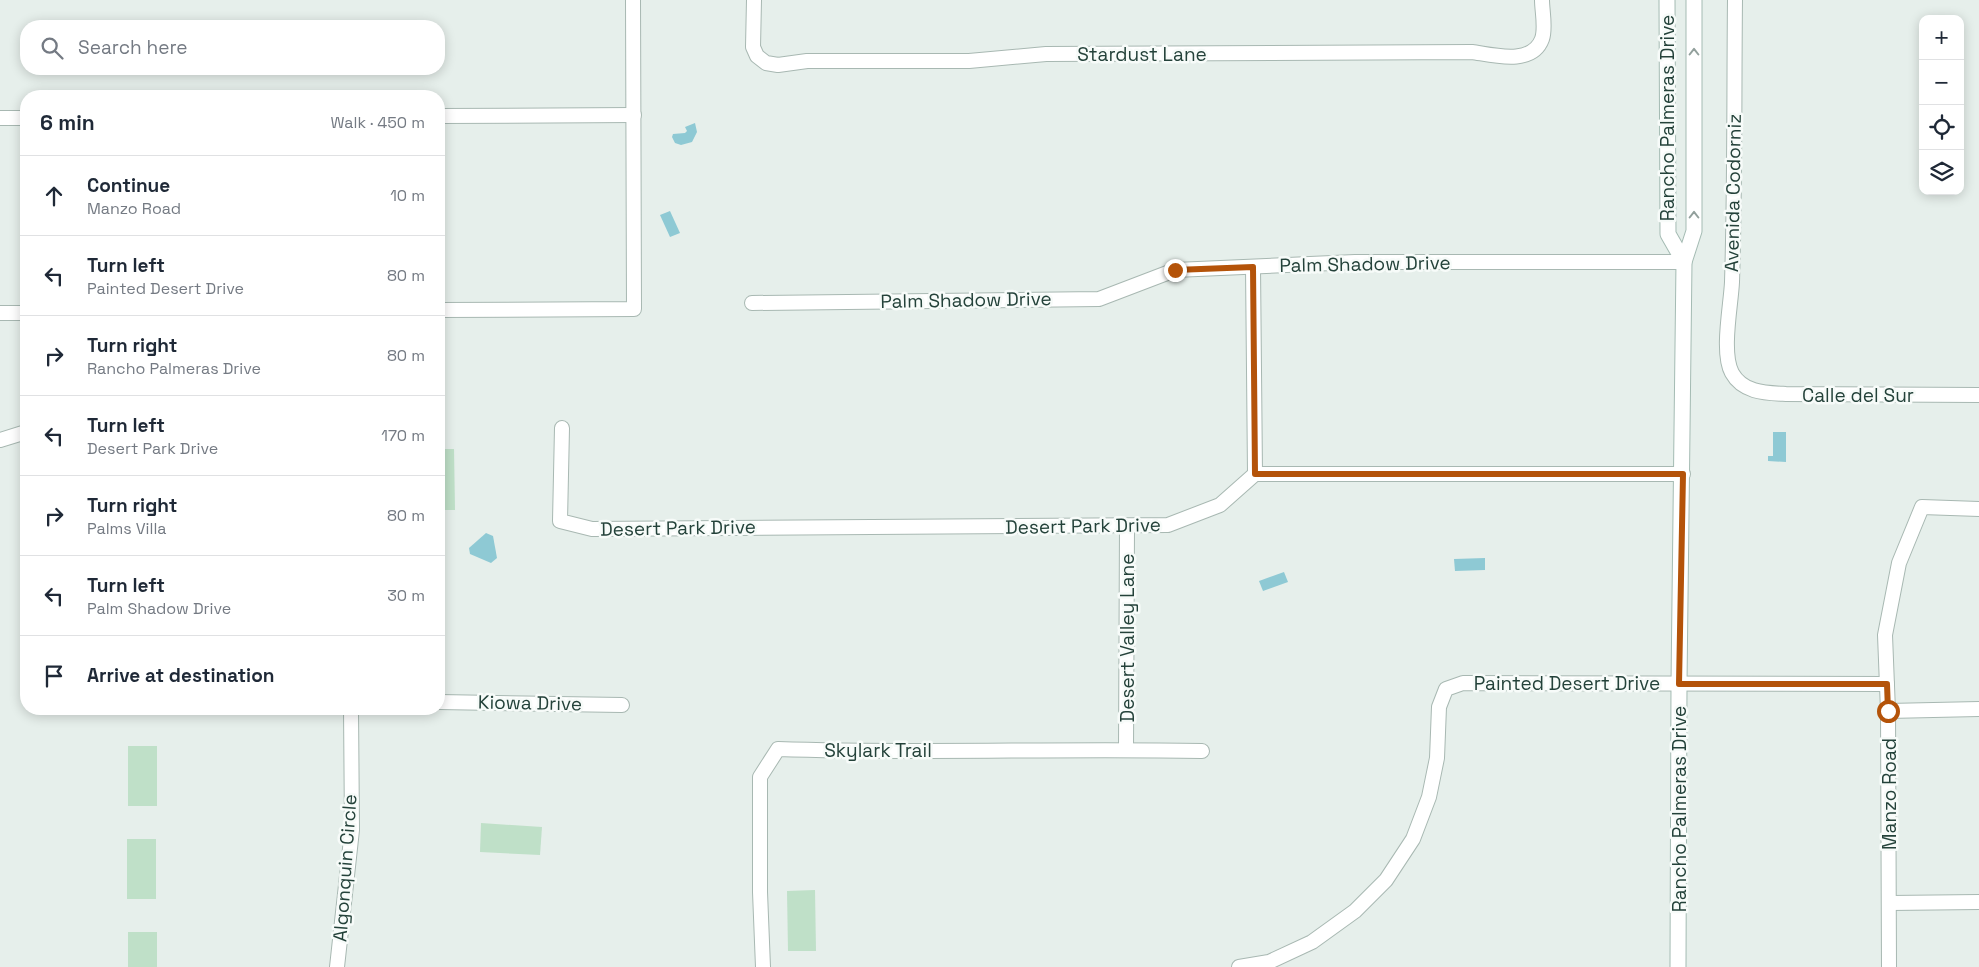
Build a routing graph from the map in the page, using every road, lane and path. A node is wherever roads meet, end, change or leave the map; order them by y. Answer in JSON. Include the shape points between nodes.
{"nodes":[{"id":1,"x":633,"y":0,"type":"edge"},
{"id":2,"x":754,"y":0,"type":"edge"},
{"id":3,"x":1542,"y":0,"type":"edge"},
{"id":4,"x":1667,"y":0,"type":"edge"},
{"id":5,"x":1694,"y":0,"type":"edge"},
{"id":6,"x":1735,"y":0,"type":"edge"},
{"id":7,"x":634,"y":115,"type":"junction"},
{"id":8,"x":445,"y":116,"type":"edge"},
{"id":9,"x":0,"y":118,"type":"edge"},
{"id":10,"x":20,"y":118,"type":"edge"},
{"id":11,"x":1684,"y":262,"type":"junction"},
{"id":12,"x":1253,"y":267,"type":"junction"},
{"id":13,"x":752,"y":302,"type":"dead end"},
{"id":14,"x":445,"y":310,"type":"edge"},
{"id":15,"x":20,"y":312,"type":"edge"},
{"id":16,"x":0,"y":313,"type":"edge"},
{"id":17,"x":1740,"y":382,"type":"joint"},
{"id":18,"x":1979,"y":395,"type":"edge"},
{"id":19,"x":562,"y":428,"type":"dead end"},
{"id":20,"x":20,"y":434,"type":"edge"},
{"id":21,"x":0,"y":440,"type":"edge"},
{"id":22,"x":1255,"y":474,"type":"junction"},
{"id":23,"x":1683,"y":474,"type":"junction"},
{"id":24,"x":1979,"y":509,"type":"edge"},
{"id":25,"x":1127,"y":526,"type":"junction"},
{"id":26,"x":1679,"y":684,"type":"junction"},
{"id":27,"x":1887,"y":684,"type":"junction"},
{"id":28,"x":445,"y":702,"type":"edge"},
{"id":29,"x":622,"y":704,"type":"dead end"},
{"id":30,"x":1979,"y":709,"type":"edge"},
{"id":31,"x":1888,"y":711,"type":"junction"},
{"id":32,"x":351,"y":715,"type":"edge"},
{"id":33,"x":1126,"y":749,"type":"junction"},
{"id":34,"x":1202,"y":751,"type":"dead end"},
{"id":35,"x":1979,"y":902,"type":"edge"},
{"id":36,"x":1890,"y":903,"type":"junction"},
{"id":37,"x":337,"y":967,"type":"edge"},
{"id":38,"x":763,"y":967,"type":"edge"},
{"id":39,"x":1239,"y":967,"type":"edge"},
{"id":40,"x":1678,"y":967,"type":"edge"},
{"id":41,"x":1888,"y":967,"type":"edge"}],
"edges":[{"from":1,"to":7,"type":"street"},
{"from":2,"to":3,"type":"street","name":"Stardust Lane","via":[[753,47],[757,56],[766,63],[778,65],[807,61],[969,61],[1056,54],[1472,52],[1523,56],[1543,37]]},
{"from":4,"to":11,"type":"street","name":"Rancho Palmeras Drive","via":[[1668,234]]},
{"from":11,"to":5,"type":"street","name":"Rancho Palmeras Drive","one_way":true,"via":[[1694,232]]},
{"from":6,"to":17,"type":"street","name":"Avenida Codorniz","via":[[1732,283],[1727,352],[1732,373]]},
{"from":7,"to":8,"type":"street"},
{"from":7,"to":14,"type":"street","via":[[634,309]]},
{"from":9,"to":10,"type":"street"},
{"from":11,"to":12,"type":"street","name":"Palm Shadow Drive","via":[[1356,262]]},
{"from":11,"to":23,"type":"street","name":"Rancho Palmeras Drive"},
{"from":12,"to":13,"type":"street","name":"Palm Shadow Drive","via":[[1175,270],[1099,299]]},
{"from":12,"to":22,"type":"street"},
{"from":15,"to":16,"type":"street"},
{"from":17,"to":18,"type":"street","name":"Calle del Sur","via":[[1760,393]]},
{"from":19,"to":25,"type":"street","name":"Desert Park Drive","via":[[560,521],[592,529]]},
{"from":20,"to":21,"type":"street"},
{"from":22,"to":23,"type":"street"},
{"from":22,"to":25,"type":"street","name":"Desert Park Drive","via":[[1220,505],[1168,526]]},
{"from":23,"to":26,"type":"street","name":"Rancho Palmeras Drive"},
{"from":24,"to":27,"type":"street","name":"Manzo Road","via":[[1922,507],[1898,563],[1885,635]]},
{"from":25,"to":33,"type":"street","name":"Desert Valley Lane"},
{"from":26,"to":27,"type":"street","name":"Painted Desert Drive"},
{"from":26,"to":39,"type":"street","name":"Painted Desert Drive","via":[[1462,683],[1446,689],[1439,707],[1438,758],[1428,797],[1413,840],[1386,880],[1356,911],[1312,942],[1269,962]]},
{"from":26,"to":40,"type":"street","name":"Rancho Palmeras Drive"},
{"from":27,"to":31,"type":"street","name":"Manzo Road"},
{"from":28,"to":29,"type":"street","name":"Kiowa Drive"},
{"from":30,"to":31,"type":"street"},
{"from":31,"to":36,"type":"street","name":"Manzo Road"},
{"from":32,"to":37,"type":"street","name":"Algonquin Circle","via":[[352,830]]},
{"from":33,"to":34,"type":"street","name":"Skylark Trail"},
{"from":33,"to":38,"type":"street","name":"Skylark Trail","via":[[778,749],[760,777]]},
{"from":35,"to":36,"type":"street"},
{"from":36,"to":41,"type":"street","name":"Manzo Road"}]}
